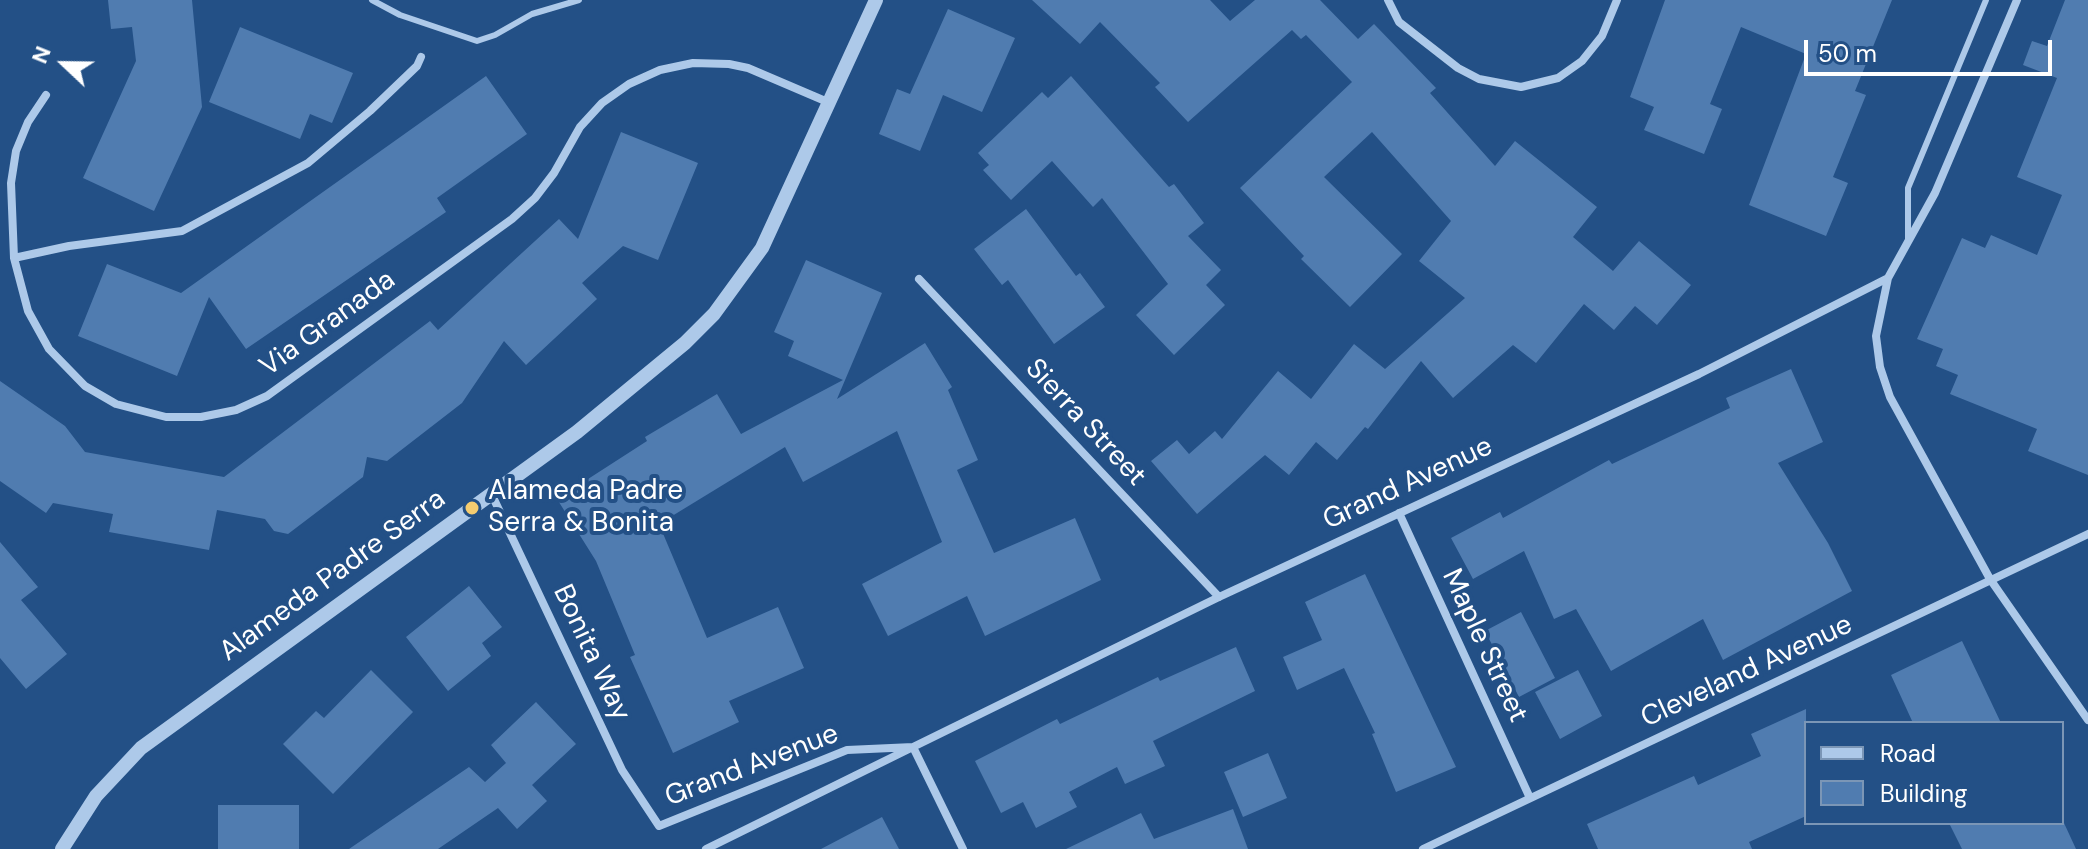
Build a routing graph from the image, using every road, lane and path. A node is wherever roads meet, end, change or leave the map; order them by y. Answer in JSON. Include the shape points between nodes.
{"nodes":[{"id":1,"x":372,"y":0,"type":"edge"},
{"id":2,"x":579,"y":0,"type":"edge"},
{"id":3,"x":876,"y":0,"type":"edge"},
{"id":4,"x":1388,"y":0,"type":"edge"},
{"id":5,"x":1617,"y":0,"type":"edge"},
{"id":6,"x":1986,"y":0,"type":"edge"},
{"id":7,"x":2017,"y":0,"type":"edge"},
{"id":8,"x":421,"y":57,"type":"dead end"},
{"id":9,"x":46,"y":95,"type":"dead end"},
{"id":10,"x":830,"y":103,"type":"junction"},
{"id":11,"x":1908,"y":239,"type":"junction"},
{"id":12,"x":14,"y":258,"type":"junction"},
{"id":13,"x":1888,"y":278,"type":"junction"},
{"id":14,"x":919,"y":279,"type":"dead end"},
{"id":15,"x":491,"y":493,"type":"junction"},
{"id":16,"x":1399,"y":513,"type":"junction"},
{"id":17,"x":2088,"y":534,"type":"edge"},
{"id":18,"x":1990,"y":579,"type":"junction"},
{"id":19,"x":1219,"y":597,"type":"junction"},
{"id":20,"x":2088,"y":720,"type":"edge"},
{"id":21,"x":913,"y":747,"type":"junction"},
{"id":22,"x":1530,"y":798,"type":"junction"},
{"id":23,"x":659,"y":826,"type":"joint"},
{"id":24,"x":62,"y":849,"type":"edge"},
{"id":25,"x":706,"y":849,"type":"edge"},
{"id":26,"x":963,"y":849,"type":"edge"},
{"id":27,"x":1423,"y":849,"type":"edge"}],
"edges":[{"from":1,"to":2,"type":"lane","via":[[477,41],[532,14]]},
{"from":3,"to":10,"type":"street","name":"Alameda Padre Serra"},
{"from":4,"to":5,"type":"street","via":[[1399,22],[1458,68],[1509,86],[1544,83],[1582,61],[1602,36]]},
{"from":6,"to":11,"type":"lane","via":[[1908,188]]},
{"from":7,"to":11,"type":"street","via":[[1935,193]]},
{"from":8,"to":12,"type":"street","via":[[370,111],[308,163],[182,231]]},
{"from":9,"to":12,"type":"street","name":"Via Granada","via":[[16,151],[11,183]]},
{"from":10,"to":12,"type":"street","name":"Via Granada","via":[[729,64],[693,63],[629,84],[580,127],[554,173],[512,219],[267,396],[201,417],[132,410],[85,386],[34,325]]},
{"from":10,"to":15,"type":"street","name":"Alameda Padre Serra","via":[[762,248],[714,314],[577,432]]},
{"from":11,"to":13,"type":"street"},
{"from":13,"to":16,"type":"street","name":"Grand Avenue","via":[[1699,374]]},
{"from":13,"to":18,"type":"street","via":[[1876,336],[1890,397]]},
{"from":14,"to":19,"type":"street","name":"Sierra Street"},
{"from":15,"to":23,"type":"street","name":"Bonita Way","via":[[622,770]]},
{"from":15,"to":24,"type":"street","name":"Alameda Padre Serra","via":[[141,748],[96,796]]},
{"from":16,"to":19,"type":"street","name":"Grand Avenue"},
{"from":16,"to":22,"type":"street","name":"Maple Street"},
{"from":17,"to":18,"type":"street","name":"Cleveland Avenue"},
{"from":18,"to":20,"type":"street"},
{"from":18,"to":22,"type":"street","name":"Cleveland Avenue"},
{"from":19,"to":21,"type":"street","name":"Grand Avenue"},
{"from":21,"to":23,"type":"street","name":"Grand Avenue","via":[[847,750]]},
{"from":21,"to":25,"type":"street"},
{"from":21,"to":26,"type":"street"},
{"from":22,"to":27,"type":"street","name":"Cleveland Avenue"}]}
